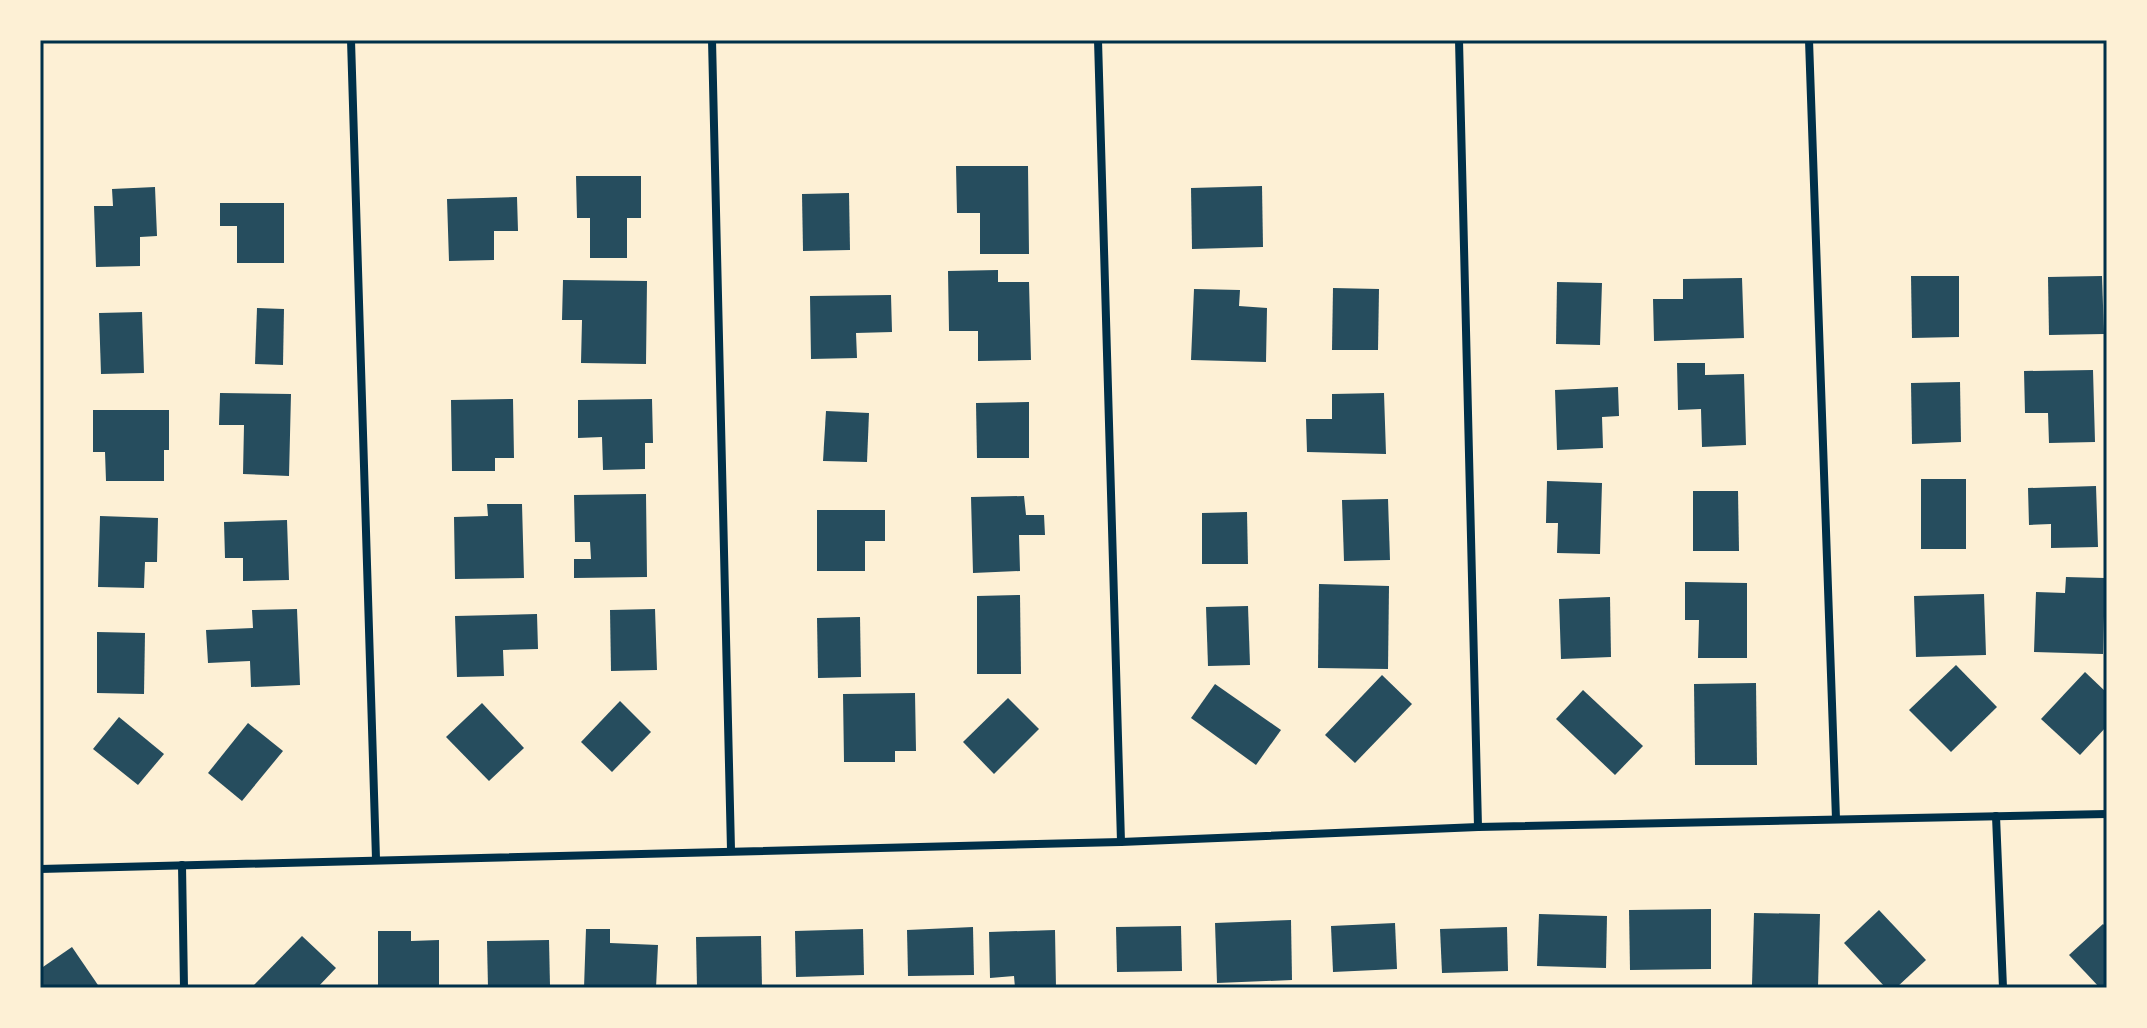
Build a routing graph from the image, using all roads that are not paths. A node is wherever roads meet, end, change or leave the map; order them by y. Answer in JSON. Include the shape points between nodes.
{"nodes":[{"id":1,"x":351,"y":40,"type":"edge"},
{"id":2,"x":712,"y":40,"type":"edge"},
{"id":3,"x":1098,"y":40,"type":"edge"},
{"id":4,"x":1459,"y":40,"type":"edge"},
{"id":5,"x":1809,"y":40,"type":"edge"},
{"id":6,"x":2107,"y":814,"type":"edge"},
{"id":7,"x":1996,"y":816,"type":"junction"},
{"id":8,"x":1836,"y":819,"type":"junction"},
{"id":9,"x":1478,"y":827,"type":"junction"},
{"id":10,"x":1121,"y":842,"type":"junction"},
{"id":11,"x":731,"y":850,"type":"junction"},
{"id":12,"x":376,"y":859,"type":"junction"},
{"id":13,"x":182,"y":865,"type":"junction"},
{"id":14,"x":40,"y":869,"type":"edge"},
{"id":15,"x":184,"y":988,"type":"edge"},
{"id":16,"x":2003,"y":988,"type":"edge"}],
"edges":[{"from":1,"to":12,"type":"street"},
{"from":2,"to":11,"type":"street"},
{"from":3,"to":10,"type":"street"},
{"from":4,"to":9,"type":"street"},
{"from":5,"to":8,"type":"street"},
{"from":6,"to":7,"type":"street"},
{"from":7,"to":8,"type":"street"},
{"from":7,"to":16,"type":"street"},
{"from":8,"to":9,"type":"street"},
{"from":9,"to":10,"type":"street"},
{"from":10,"to":11,"type":"street"},
{"from":11,"to":12,"type":"street"},
{"from":12,"to":13,"type":"street"},
{"from":13,"to":14,"type":"street"},
{"from":13,"to":15,"type":"street"}]}
